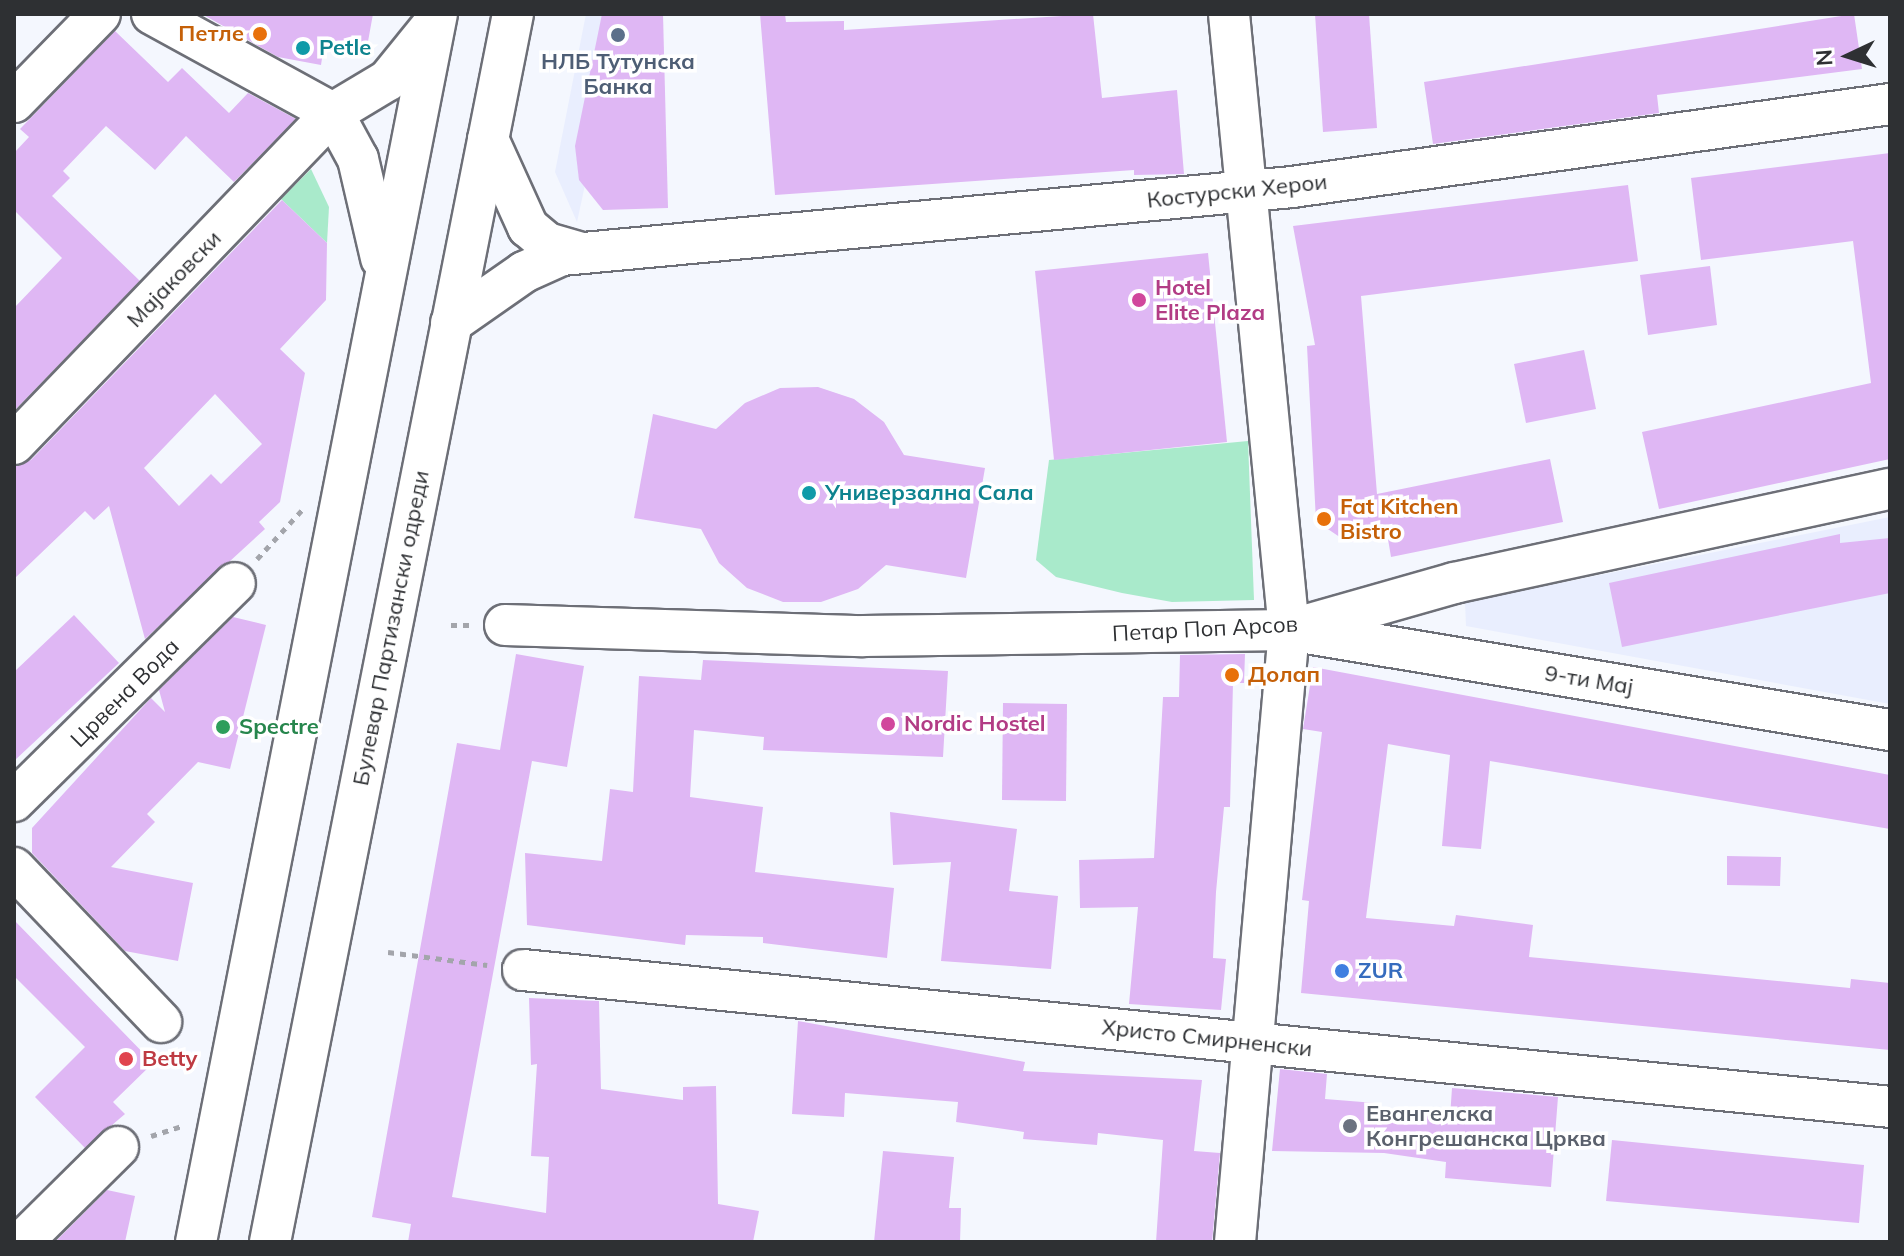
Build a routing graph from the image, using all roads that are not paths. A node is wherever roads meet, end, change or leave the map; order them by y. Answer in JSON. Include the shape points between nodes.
{"nodes":[{"id":1,"x":100,"y":14,"type":"edge"},
{"id":2,"x":152,"y":14,"type":"edge"},
{"id":3,"x":513,"y":14,"type":"edge"},
{"id":4,"x":1229,"y":14,"type":"edge"},
{"id":5,"x":437,"y":17,"type":"edge"},
{"id":6,"x":14,"y":102,"type":"edge"},
{"id":7,"x":1890,"y":104,"type":"edge"},
{"id":8,"x":333,"y":113,"type":"junction"},
{"id":9,"x":488,"y":139,"type":"junction"},
{"id":10,"x":1245,"y":191,"type":"junction"},
{"id":11,"x":581,"y":253,"type":"junction"},
{"id":12,"x":384,"y":281,"type":"junction"},
{"id":13,"x":451,"y":323,"type":"junction"},
{"id":14,"x":14,"y":444,"type":"edge"},
{"id":15,"x":1890,"y":489,"type":"edge"},
{"id":16,"x":235,"y":583,"type":"road end"},
{"id":17,"x":505,"y":625,"type":"dead end"},
{"id":18,"x":1289,"y":630,"type":"junction"},
{"id":19,"x":1890,"y":730,"type":"edge"},
{"id":20,"x":14,"y":801,"type":"edge"},
{"id":21,"x":14,"y":868,"type":"edge"},
{"id":22,"x":523,"y":970,"type":"road end"},
{"id":23,"x":161,"y":1022,"type":"dead end"},
{"id":24,"x":1253,"y":1043,"type":"junction"},
{"id":25,"x":1890,"y":1107,"type":"edge"},
{"id":26,"x":118,"y":1147,"type":"dead end"},
{"id":27,"x":22,"y":1242,"type":"edge"},
{"id":28,"x":196,"y":1242,"type":"edge"},
{"id":29,"x":270,"y":1242,"type":"edge"},
{"id":30,"x":1235,"y":1242,"type":"edge"}],
"edges":[{"from":1,"to":6,"type":"street"},
{"from":2,"to":8,"type":"street"},
{"from":3,"to":9,"type":"street","name":"Булевар Партизански одреди"},
{"from":4,"to":10,"type":"street"},
{"from":5,"to":8,"type":"street","via":[[388,80]]},
{"from":5,"to":12,"type":"street"},
{"from":7,"to":10,"type":"street","name":"Костурски Херои"},
{"from":8,"to":12,"type":"street","via":[[358,159]]},
{"from":8,"to":14,"type":"street","name":"Мајаковски"},
{"from":9,"to":11,"type":"street","name":"Костурски Херои","via":[[528,227],[547,243]]},
{"from":9,"to":13,"type":"street","name":"Булевар Партизански одреди"},
{"from":10,"to":11,"type":"street","name":"Костурски Херои"},
{"from":10,"to":18,"type":"street"},
{"from":11,"to":13,"type":"street","name":"Костурски Херои","via":[[548,259]]},
{"from":12,"to":28,"type":"street"},
{"from":13,"to":29,"type":"street","name":"Булевар Партизански одреди"},
{"from":15,"to":18,"type":"street","name":"Петар Поп Арсов","via":[[1454,583]]},
{"from":16,"to":20,"type":"street","name":"Црвена Вода"},
{"from":17,"to":18,"type":"street","name":"Петар Поп Арсов","via":[[863,636]]},
{"from":18,"to":19,"type":"street","name":"9-ти Мај"},
{"from":18,"to":24,"type":"street"},
{"from":21,"to":23,"type":"street"},
{"from":22,"to":24,"type":"street","name":"Христо Смирненски"},
{"from":24,"to":25,"type":"street","name":"Христо Смирненски"},
{"from":24,"to":30,"type":"street"},
{"from":26,"to":27,"type":"street"}]}
